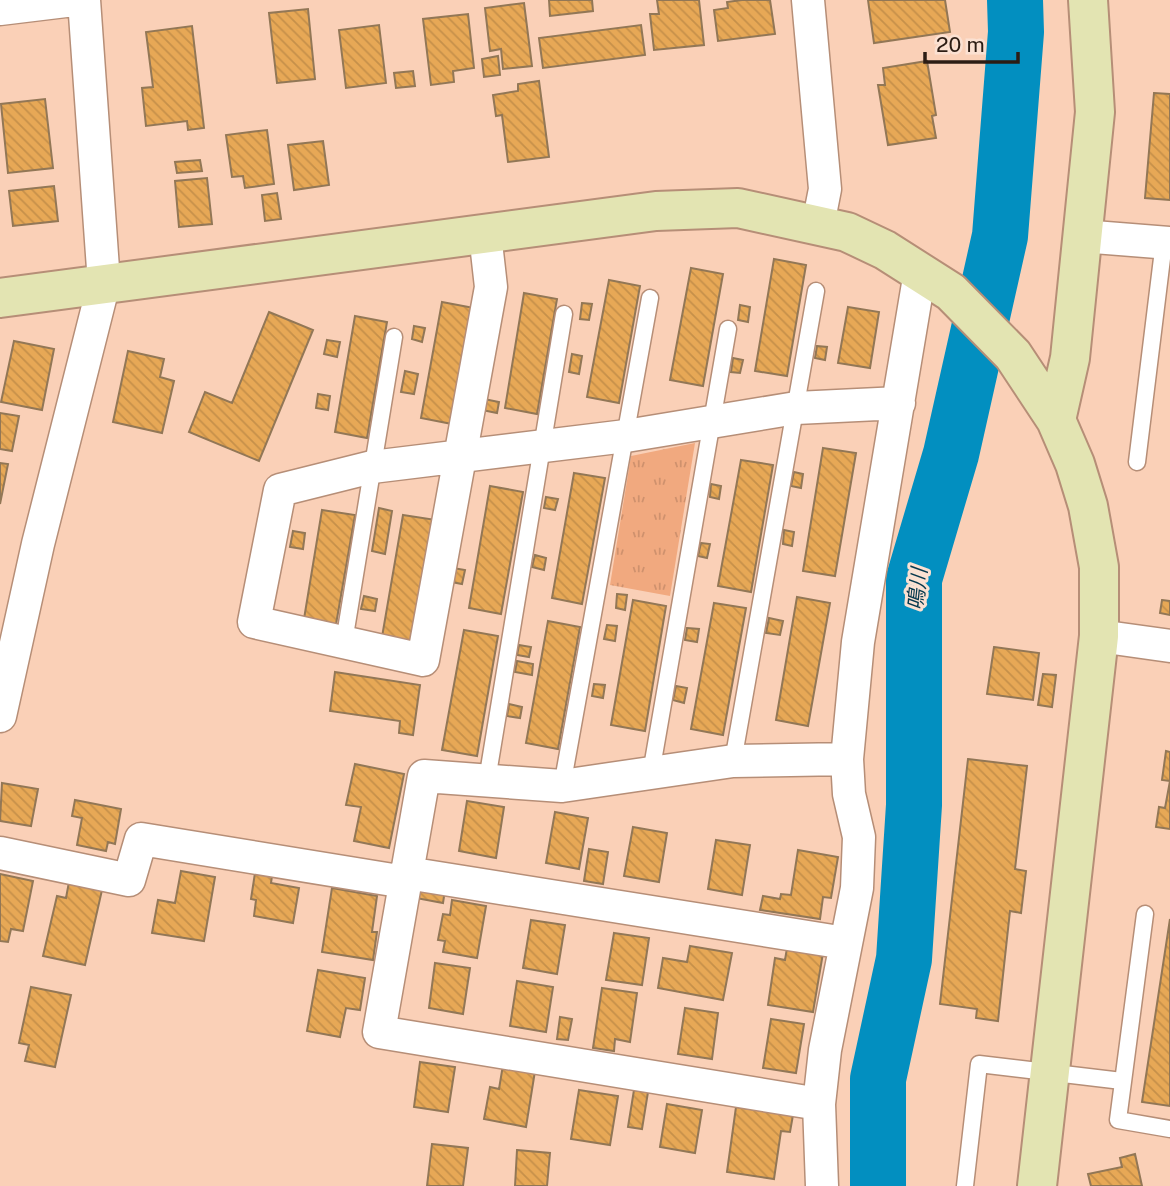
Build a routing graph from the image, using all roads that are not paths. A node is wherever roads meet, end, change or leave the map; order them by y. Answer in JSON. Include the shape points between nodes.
{"nodes":[{"id":1,"x":74,"y":0,"type":"edge"},
{"id":2,"x":84,"y":0,"type":"edge"},
{"id":3,"x":808,"y":0,"type":"edge"},
{"id":4,"x":1088,"y":0,"type":"edge"},
{"id":5,"x":0,"y":9,"type":"edge"},
{"id":6,"x":818,"y":225,"type":"junction"},
{"id":7,"x":485,"y":234,"type":"junction"},
{"id":8,"x":1081,"y":236,"type":"junction"},
{"id":9,"x":1167,"y":242,"type":"edge"},
{"id":10,"x":920,"y":272,"type":"junction"},
{"id":11,"x":104,"y":284,"type":"junction"},
{"id":12,"x":816,"y":291,"type":"dead end"},
{"id":13,"x":0,"y":298,"type":"edge"},
{"id":14,"x":650,"y":298,"type":"dead end"},
{"id":15,"x":564,"y":314,"type":"dead end"},
{"id":16,"x":728,"y":329,"type":"dead end"},
{"id":17,"x":394,"y":337,"type":"dead end"},
{"id":18,"x":899,"y":403,"type":"junction"},
{"id":19,"x":796,"y":408,"type":"junction"},
{"id":20,"x":1056,"y":420,"type":"junction"},
{"id":21,"x":712,"y":422,"type":"junction"},
{"id":22,"x":626,"y":436,"type":"junction"},
{"id":23,"x":542,"y":446,"type":"junction"},
{"id":24,"x":462,"y":455,"type":"junction"},
{"id":25,"x":1137,"y":461,"type":"dead end"},
{"id":26,"x":372,"y":467,"type":"junction"},
{"id":27,"x":1098,"y":636,"type":"junction"},
{"id":28,"x":344,"y":642,"type":"junction"},
{"id":29,"x":1170,"y":646,"type":"edge"},
{"id":30,"x":0,"y":716,"type":"edge"},
{"id":31,"x":847,"y":759,"type":"junction"},
{"id":32,"x":733,"y":761,"type":"junction"},
{"id":33,"x":651,"y":773,"type":"junction"},
{"id":34,"x":487,"y":780,"type":"junction"},
{"id":35,"x":562,"y":786,"type":"junction"},
{"id":36,"x":0,"y":853,"type":"edge"},
{"id":37,"x":406,"y":877,"type":"junction"},
{"id":38,"x":1145,"y":914,"type":"dead end"},
{"id":39,"x":845,"y":943,"type":"junction"},
{"id":40,"x":1050,"y":1073,"type":"junction"},
{"id":41,"x":1122,"y":1081,"type":"junction"},
{"id":42,"x":819,"y":1104,"type":"junction"},
{"id":43,"x":1170,"y":1129,"type":"edge"},
{"id":44,"x":822,"y":1186,"type":"edge"},
{"id":45,"x":965,"y":1186,"type":"edge"},
{"id":46,"x":1037,"y":1186,"type":"edge"}],
"edges":[{"from":1,"to":5,"type":"street"},
{"from":2,"to":11,"type":"street"},
{"from":3,"to":6,"type":"street","via":[[825,189]]},
{"from":4,"to":8,"type":"street","via":[[1095,111]]},
{"from":6,"to":7,"type":"street","via":[[738,208],[656,211]]},
{"from":6,"to":10,"type":"street","via":[[848,232]]},
{"from":7,"to":11,"type":"street"},
{"from":7,"to":24,"type":"street","via":[[491,287]]},
{"from":8,"to":9,"type":"street"},
{"from":8,"to":20,"type":"street","via":[[1070,358]]},
{"from":9,"to":25,"type":"lane"},
{"from":10,"to":18,"type":"street"},
{"from":10,"to":20,"type":"street","via":[[951,292],[1013,355]]},
{"from":11,"to":13,"type":"street"},
{"from":11,"to":30,"type":"street"},
{"from":12,"to":19,"type":"lane"},
{"from":14,"to":22,"type":"lane"},
{"from":15,"to":23,"type":"lane"},
{"from":16,"to":21,"type":"lane"},
{"from":17,"to":26,"type":"lane"},
{"from":18,"to":19,"type":"street"},
{"from":18,"to":31,"type":"street","via":[[858,642]]},
{"from":19,"to":21,"type":"street"},
{"from":19,"to":32,"type":"lane"},
{"from":20,"to":27,"type":"street","via":[[1088,506],[1099,567]]},
{"from":21,"to":22,"type":"street"},
{"from":21,"to":33,"type":"lane"},
{"from":22,"to":23,"type":"street"},
{"from":22,"to":35,"type":"lane"},
{"from":23,"to":24,"type":"street"},
{"from":23,"to":34,"type":"lane"},
{"from":24,"to":26,"type":"street"},
{"from":24,"to":28,"type":"street","via":[[423,660]]},
{"from":26,"to":28,"type":"lane"},
{"from":26,"to":28,"type":"street","via":[[280,490],[254,622]]},
{"from":27,"to":29,"type":"street"},
{"from":27,"to":40,"type":"street"},
{"from":31,"to":32,"type":"street"},
{"from":31,"to":39,"type":"street","via":[[859,837],[857,888]]},
{"from":32,"to":33,"type":"street"},
{"from":33,"to":35,"type":"street"},
{"from":34,"to":35,"type":"street"},
{"from":34,"to":37,"type":"street","via":[[424,776]]},
{"from":36,"to":37,"type":"street","via":[[129,880],[141,839]]},
{"from":37,"to":39,"type":"street"},
{"from":37,"to":42,"type":"street","via":[[380,1032]]},
{"from":38,"to":41,"type":"lane"},
{"from":39,"to":42,"type":"street"},
{"from":40,"to":41,"type":"lane"},
{"from":40,"to":45,"type":"lane","via":[[979,1064]]},
{"from":40,"to":46,"type":"street"},
{"from":41,"to":43,"type":"lane","via":[[1118,1120]]},
{"from":42,"to":44,"type":"street"}]}
